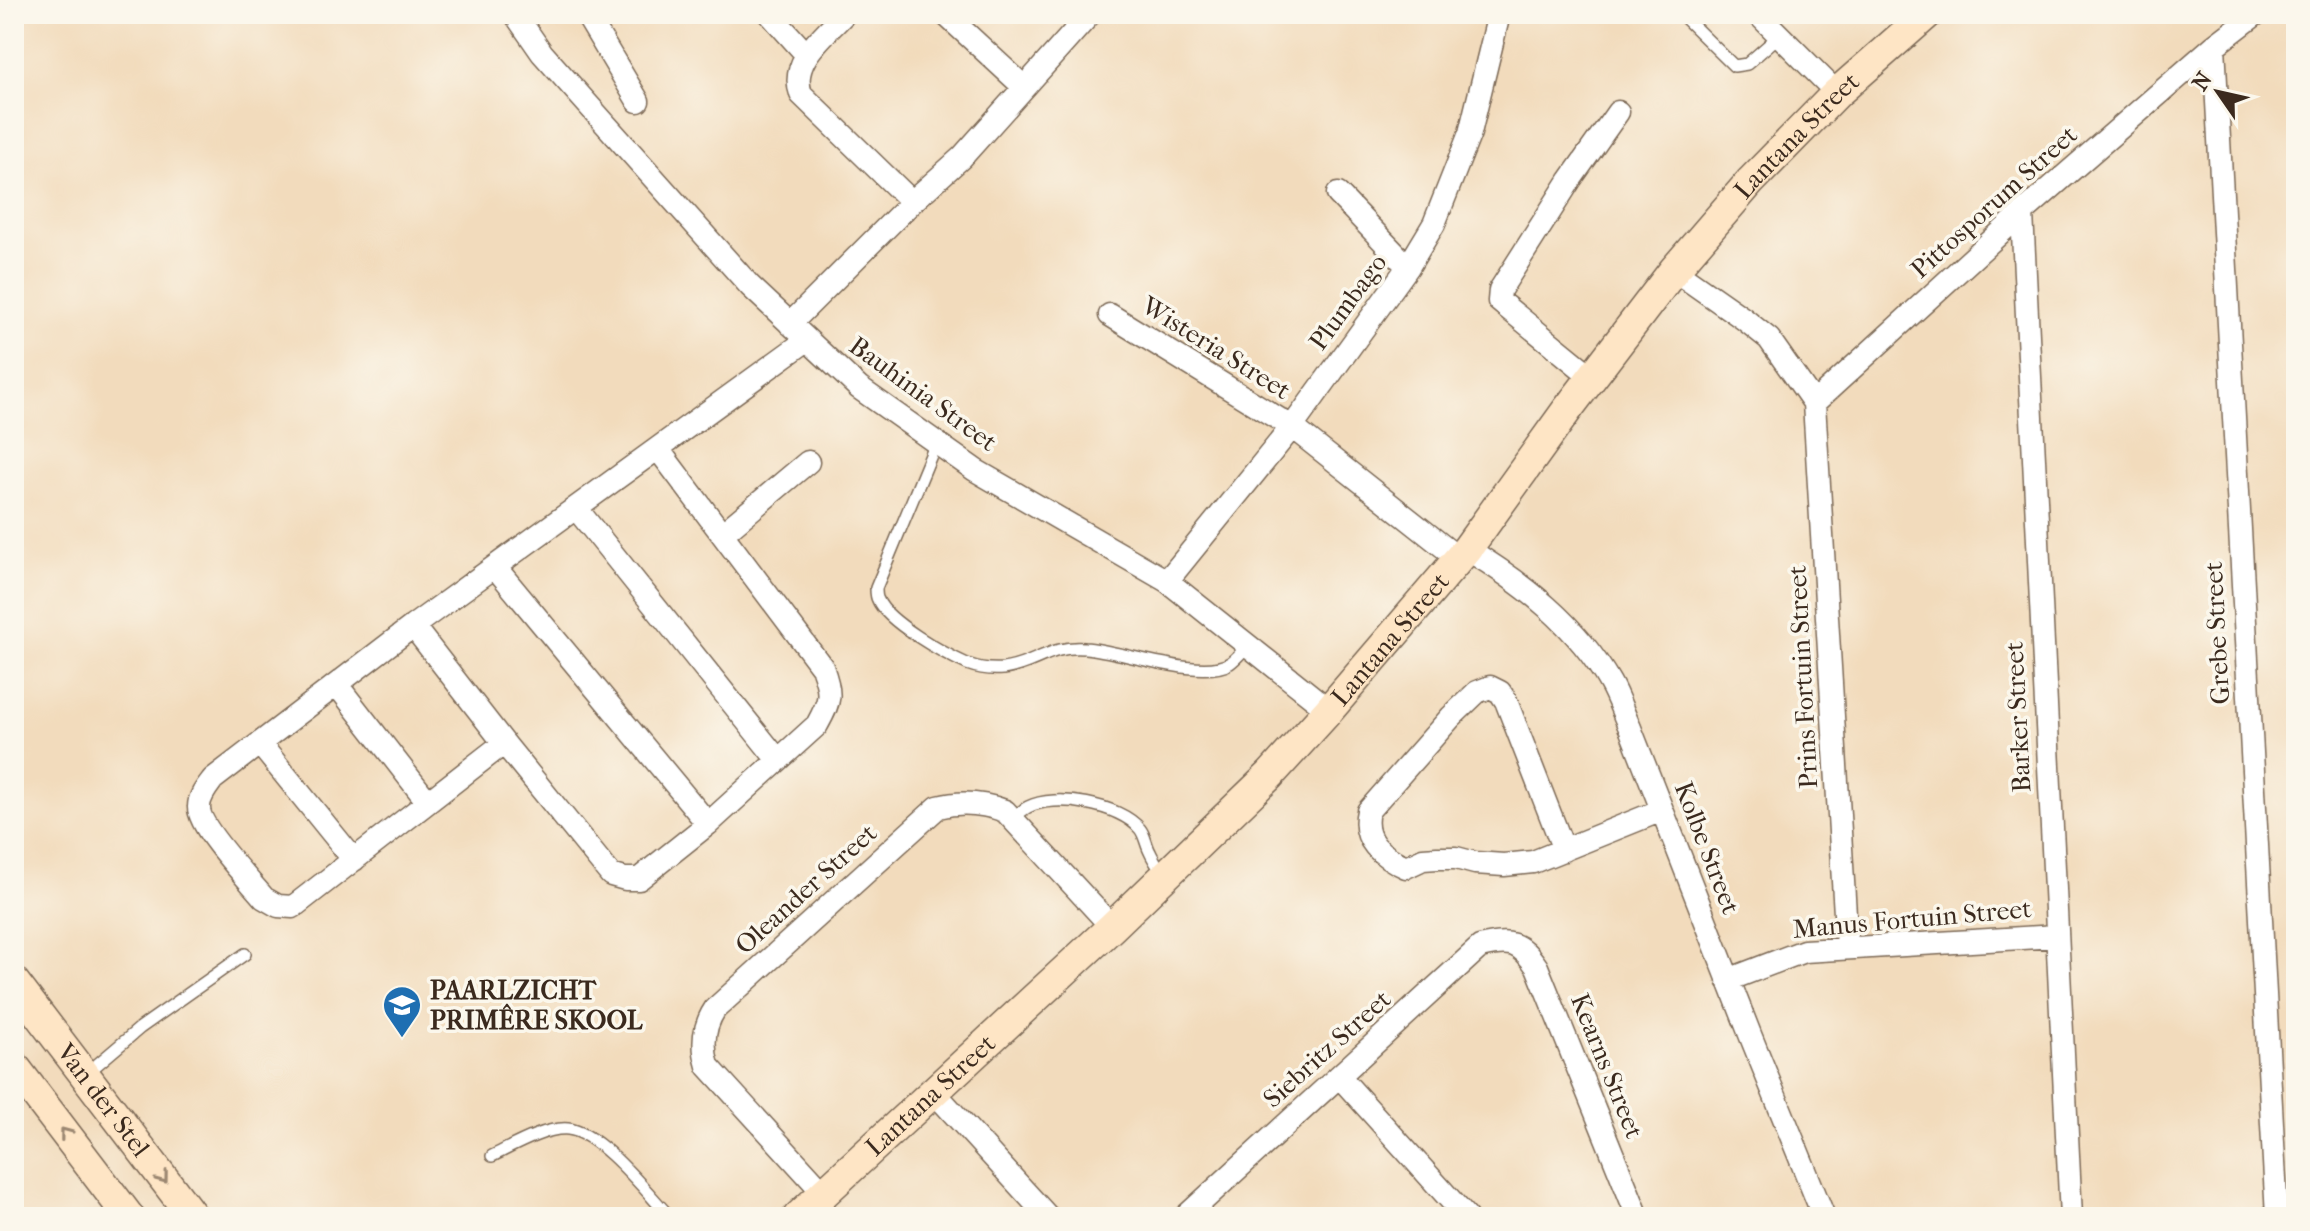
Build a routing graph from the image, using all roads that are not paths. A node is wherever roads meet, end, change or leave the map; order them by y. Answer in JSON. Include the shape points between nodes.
{"nodes":[{"id":1,"x":515,"y":14,"type":"edge"},
{"id":2,"x":586,"y":14,"type":"edge"},
{"id":3,"x":770,"y":14,"type":"edge"},
{"id":4,"x":844,"y":14,"type":"edge"},
{"id":5,"x":945,"y":14,"type":"edge"},
{"id":6,"x":1090,"y":14,"type":"edge"},
{"id":7,"x":1499,"y":14,"type":"edge"},
{"id":8,"x":1681,"y":14,"type":"edge"},
{"id":9,"x":1758,"y":14,"type":"edge"},
{"id":10,"x":1927,"y":14,"type":"edge"},
{"id":11,"x":2256,"y":14,"type":"edge"},
{"id":12,"x":1779,"y":36,"type":"junction"},
{"id":13,"x":2214,"y":46,"type":"junction"},
{"id":14,"x":806,"y":54,"type":"junction"},
{"id":15,"x":1024,"y":87,"type":"junction"},
{"id":16,"x":1837,"y":93,"type":"junction"},
{"id":17,"x":638,"y":101,"type":"dead end"},
{"id":18,"x":1618,"y":112,"type":"dead end"},
{"id":19,"x":1338,"y":194,"type":"dead end"},
{"id":20,"x":912,"y":202,"type":"junction"},
{"id":21,"x":2022,"y":213,"type":"junction"},
{"id":22,"x":1408,"y":267,"type":"junction"},
{"id":23,"x":1674,"y":270,"type":"junction"},
{"id":24,"x":1110,"y":315,"type":"dead end"},
{"id":25,"x":790,"y":324,"type":"junction"},
{"id":26,"x":807,"y":340,"type":"junction"},
{"id":27,"x":1592,"y":377,"type":"junction"},
{"id":28,"x":1814,"y":403,"type":"junction"},
{"id":29,"x":1292,"y":427,"type":"junction"},
{"id":30,"x":936,"y":443,"type":"junction"},
{"id":31,"x":658,"y":449,"type":"junction"},
{"id":32,"x":808,"y":462,"type":"dead end"},
{"id":33,"x":576,"y":508,"type":"junction"},
{"id":34,"x":722,"y":534,"type":"junction"},
{"id":35,"x":1463,"y":554,"type":"junction"},
{"id":36,"x":495,"y":567,"type":"junction"},
{"id":37,"x":1167,"y":581,"type":"junction"},
{"id":38,"x":413,"y":626,"type":"junction"},
{"id":39,"x":1248,"y":646,"type":"junction"},
{"id":40,"x":337,"y":685,"type":"junction"},
{"id":41,"x":1329,"y":710,"type":"junction"},
{"id":42,"x":504,"y":743,"type":"junction"},
{"id":43,"x":260,"y":744,"type":"junction"},
{"id":44,"x":778,"y":760,"type":"junction"},
{"id":45,"x":428,"y":802,"type":"junction"},
{"id":46,"x":1662,"y":810,"type":"junction"},
{"id":47,"x":1013,"y":819,"type":"junction"},
{"id":48,"x":708,"y":824,"type":"junction"},
{"id":49,"x":1564,"y":850,"type":"junction"},
{"id":50,"x":354,"y":860,"type":"junction"},
{"id":51,"x":1165,"y":877,"type":"junction"},
{"id":52,"x":1112,"y":927,"type":"junction"},
{"id":53,"x":2057,"y":936,"type":"junction"},
{"id":54,"x":1515,"y":944,"type":"joint"},
{"id":55,"x":1847,"y":947,"type":"junction"},
{"id":56,"x":245,"y":954,"type":"dead end"},
{"id":57,"x":1728,"y":980,"type":"junction"},
{"id":58,"x":14,"y":982,"type":"edge"},
{"id":59,"x":14,"y":1066,"type":"edge"},
{"id":60,"x":85,"y":1075,"type":"junction"},
{"id":61,"x":1339,"y":1076,"type":"junction"},
{"id":62,"x":934,"y":1092,"type":"junction"},
{"id":63,"x":492,"y":1156,"type":"dead end"},
{"id":64,"x":824,"y":1193,"type":"junction"},
{"id":65,"x":129,"y":1217,"type":"edge"},
{"id":66,"x":193,"y":1217,"type":"edge"},
{"id":67,"x":670,"y":1217,"type":"edge"},
{"id":68,"x":798,"y":1217,"type":"edge"},
{"id":69,"x":1048,"y":1217,"type":"edge"},
{"id":70,"x":1185,"y":1217,"type":"edge"},
{"id":71,"x":1466,"y":1217,"type":"edge"},
{"id":72,"x":1638,"y":1217,"type":"edge"},
{"id":73,"x":1824,"y":1217,"type":"edge"},
{"id":74,"x":2071,"y":1217,"type":"edge"},
{"id":75,"x":2277,"y":1217,"type":"edge"}],
"edges":[{"from":1,"to":25,"type":"street","name":"Bauhinia Street","via":[[542,53]]},
{"from":2,"to":17,"type":"street"},
{"from":3,"to":14,"type":"street"},
{"from":4,"to":14,"type":"street"},
{"from":5,"to":15,"type":"street"},
{"from":6,"to":15,"type":"street"},
{"from":7,"to":22,"type":"street","name":"Plumbago","via":[[1470,133],[1434,224]]},
{"from":8,"to":12,"type":"lane","via":[[1734,66],[1747,64]]},
{"from":9,"to":12,"type":"street"},
{"from":10,"to":16,"type":"street","name":"Lantana Street"},
{"from":11,"to":13,"type":"street","name":"Pittosporum Street"},
{"from":12,"to":16,"type":"street"},
{"from":13,"to":21,"type":"street","name":"Pittosporum Street"},
{"from":13,"to":75,"type":"street","name":"Grebe Street"},
{"from":14,"to":20,"type":"street","via":[[798,77],[801,94]]},
{"from":15,"to":20,"type":"street","via":[[962,157]]},
{"from":16,"to":23,"type":"street","name":"Lantana Street"},
{"from":18,"to":27,"type":"street","via":[[1499,298]]},
{"from":19,"to":22,"type":"street"},
{"from":20,"to":25,"type":"street"},
{"from":21,"to":28,"type":"street","name":"Pittosporum Street"},
{"from":21,"to":53,"type":"street","name":"Barker Street"},
{"from":22,"to":29,"type":"street","name":"Plumbago"},
{"from":23,"to":27,"type":"street","name":"Lantana Street"},
{"from":23,"to":28,"type":"street","via":[[1769,339]]},
{"from":24,"to":29,"type":"street","name":"Wisteria Street"},
{"from":25,"to":26,"type":"street","name":"Bauhinia Street"},
{"from":26,"to":30,"type":"street","name":"Bauhinia Street","via":[[859,388]]},
{"from":26,"to":31,"type":"street"},
{"from":27,"to":35,"type":"street","name":"Lantana Street"},
{"from":28,"to":55,"type":"street","name":"Prins Fortuin Street"},
{"from":29,"to":35,"type":"street","name":"Wisteria Street"},
{"from":29,"to":37,"type":"street","name":"Plumbago"},
{"from":30,"to":37,"type":"street","name":"Bauhinia Street"},
{"from":30,"to":39,"type":"lane","via":[[876,588],[882,606],[906,628],[986,669],[1084,647],[1212,668],[1230,663]]},
{"from":31,"to":33,"type":"street"},
{"from":31,"to":34,"type":"street"},
{"from":32,"to":34,"type":"street"},
{"from":33,"to":36,"type":"street"},
{"from":33,"to":44,"type":"street"},
{"from":34,"to":44,"type":"street","via":[[822,667],[830,689],[829,704],[817,725]]},
{"from":35,"to":41,"type":"street","name":"Lantana Street"},
{"from":35,"to":46,"type":"street","name":"Kolbe Street","via":[[1489,562],[1536,597],[1584,647],[1610,683]]},
{"from":36,"to":38,"type":"street"},
{"from":36,"to":48,"type":"street"},
{"from":37,"to":39,"type":"street","name":"Bauhinia Street"},
{"from":38,"to":40,"type":"street"},
{"from":38,"to":42,"type":"street"},
{"from":39,"to":41,"type":"street","name":"Bauhinia Street"},
{"from":40,"to":43,"type":"street"},
{"from":40,"to":45,"type":"street"},
{"from":41,"to":51,"type":"street","name":"Lantana Street"},
{"from":42,"to":45,"type":"street"},
{"from":42,"to":48,"type":"street","via":[[611,875],[639,879]]},
{"from":43,"to":50,"type":"street"},
{"from":43,"to":50,"type":"street","via":[[202,793],[201,821],[264,898],[278,906],[293,907]]},
{"from":44,"to":48,"type":"street"},
{"from":45,"to":50,"type":"street"},
{"from":46,"to":49,"type":"street"},
{"from":46,"to":57,"type":"street","name":"Kolbe Street"},
{"from":47,"to":51,"type":"lane","via":[[1028,807],[1048,802],[1075,802],[1119,813],[1140,829]]},
{"from":47,"to":52,"type":"street","name":"Oleander Street"},
{"from":47,"to":64,"type":"street","name":"Oleander Street","via":[[989,805],[938,807],[715,1009],[707,1022],[708,1066]]},
{"from":49,"to":49,"type":"street","via":[[1519,864],[1437,858],[1406,867],[1374,845],[1365,823],[1368,811],[1451,717],[1490,687],[1506,701]]},
{"from":51,"to":52,"type":"street","name":"Lantana Street"},
{"from":52,"to":62,"type":"street","name":"Lantana Street"},
{"from":53,"to":55,"type":"street","name":"Manus Fortuin Street"},
{"from":53,"to":74,"type":"street","name":"Barker Street"},
{"from":54,"to":61,"type":"street","name":"Siebritz Street","via":[[1480,947]]},
{"from":54,"to":72,"type":"street","name":"Kearns Street","via":[[1537,967]]},
{"from":55,"to":57,"type":"street","name":"Manus Fortuin Street","via":[[1804,951]]},
{"from":56,"to":60,"type":"lane","via":[[140,1028]]},
{"from":57,"to":73,"type":"street","name":"Kolbe Street"},
{"from":58,"to":60,"type":"street","name":"Van der Stel"},
{"from":65,"to":59,"type":"street","name":"Van der Stel","one_way":true},
{"from":60,"to":66,"type":"street","name":"Van der Stel","one_way":true},
{"from":61,"to":70,"type":"street","name":"Siebritz Street"},
{"from":61,"to":71,"type":"street"},
{"from":62,"to":64,"type":"street","name":"Lantana Street"},
{"from":62,"to":69,"type":"street"},
{"from":63,"to":67,"type":"lane","via":[[542,1133],[577,1132],[612,1155]]},
{"from":64,"to":68,"type":"street","name":"Lantana Street"}]}
